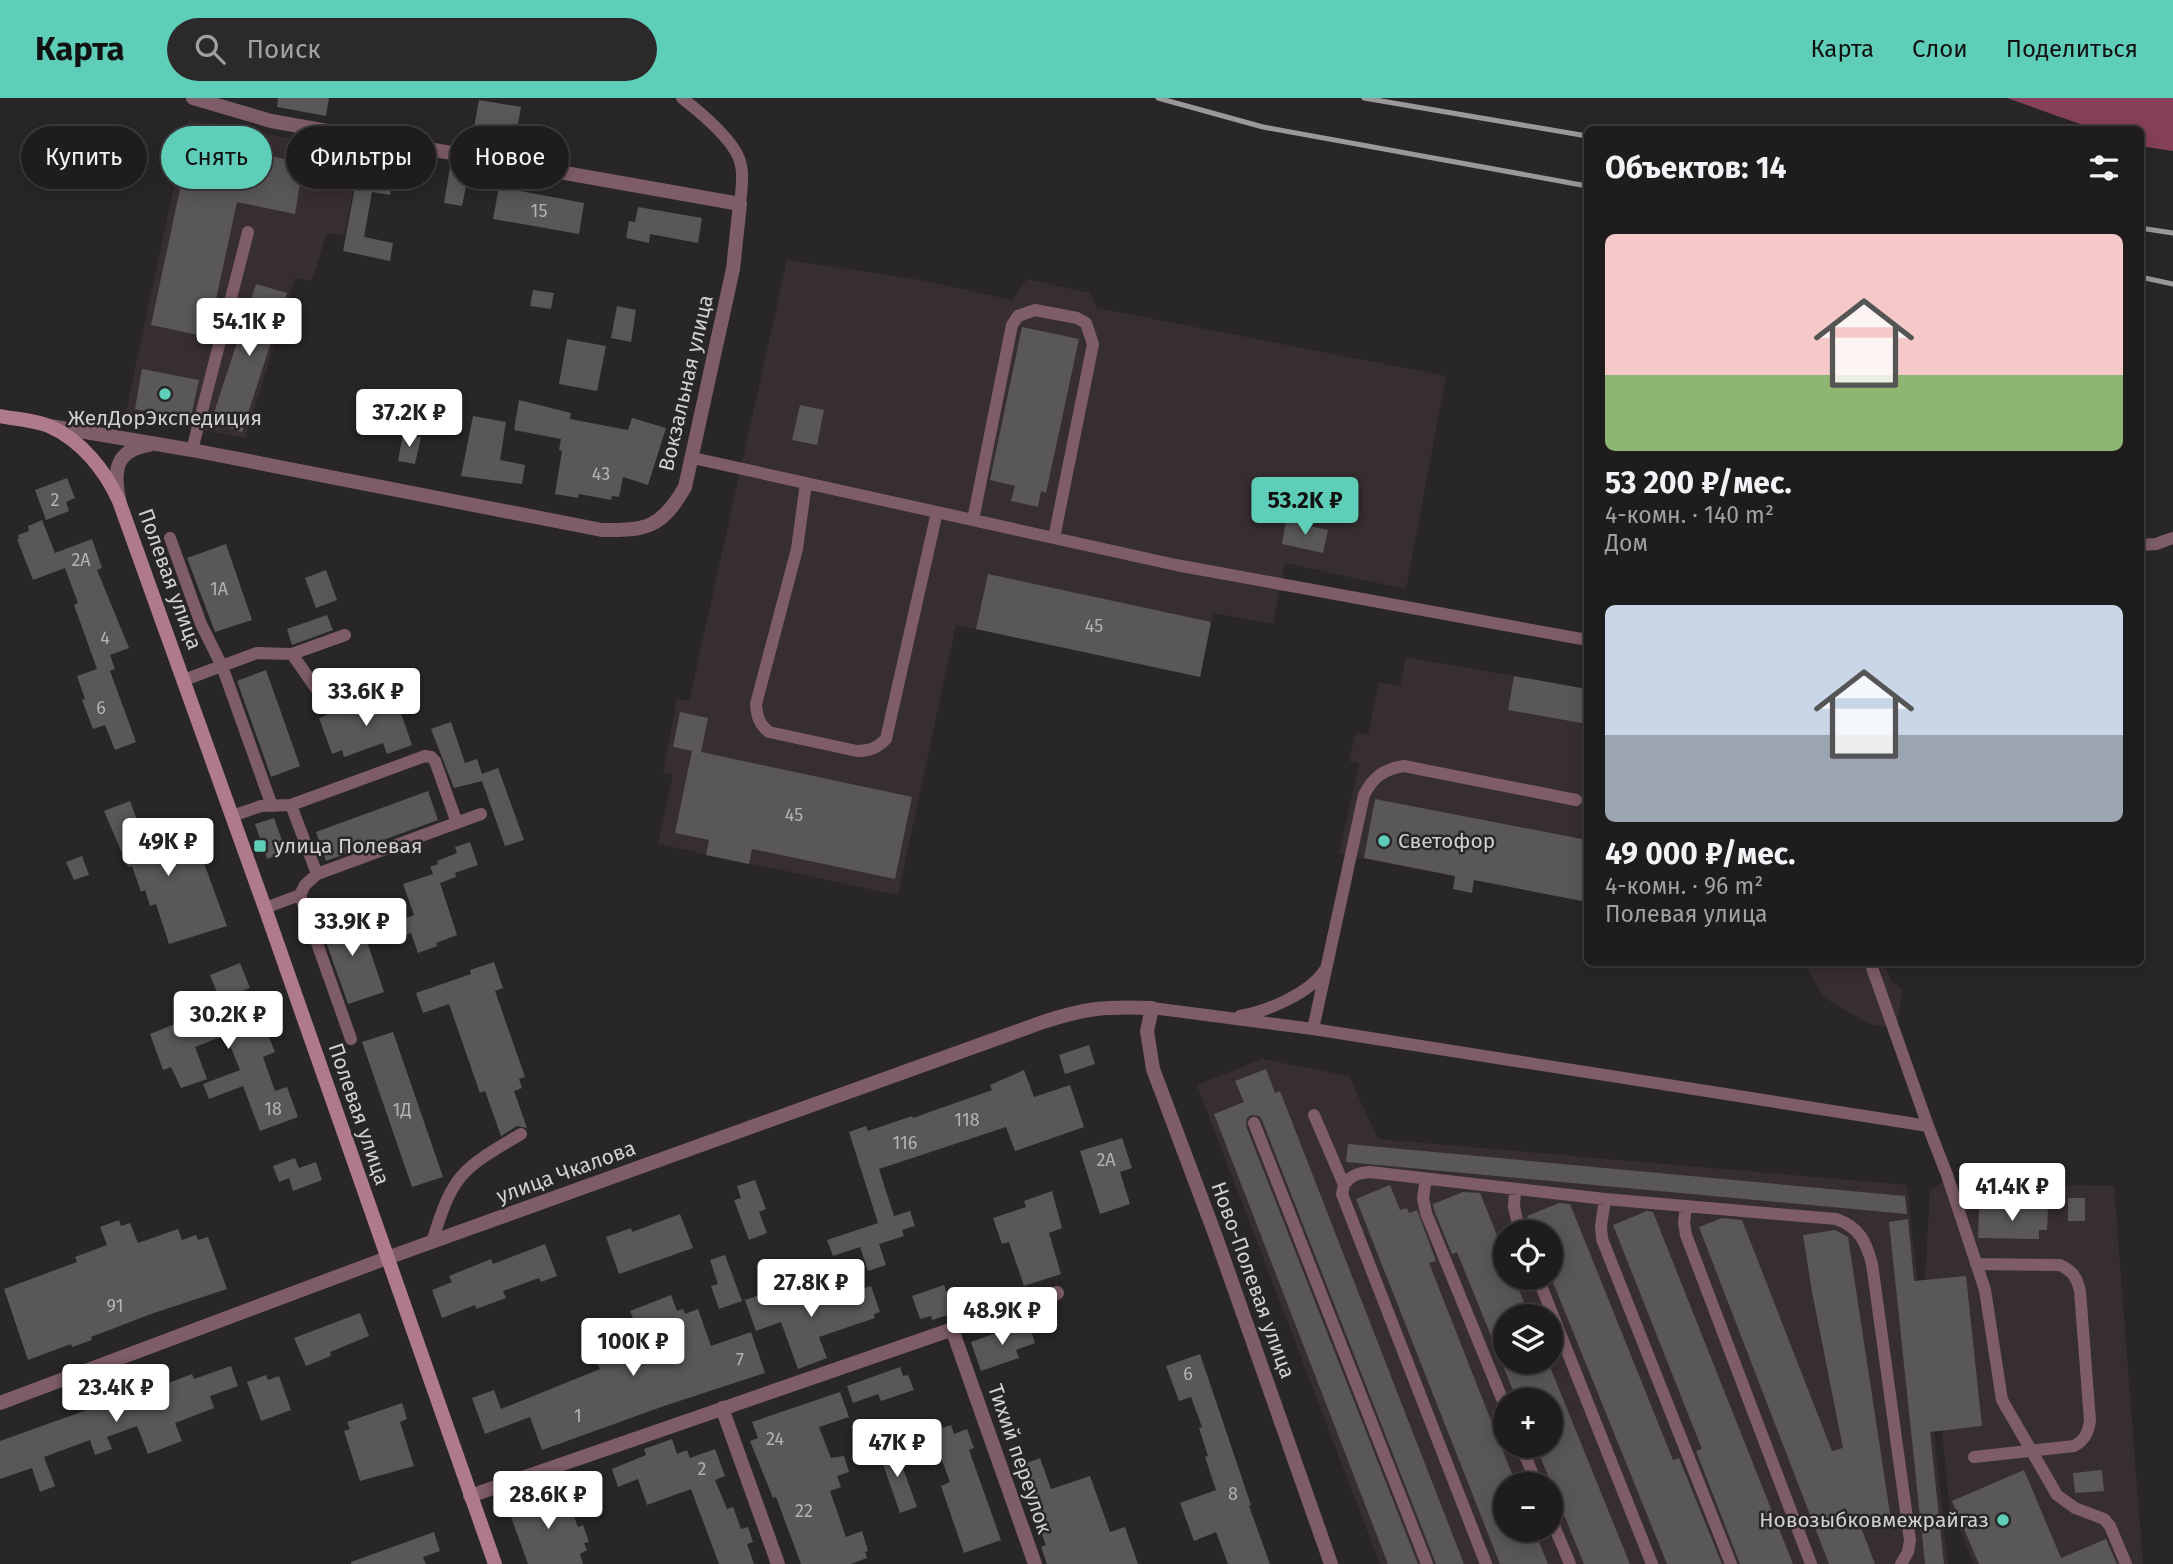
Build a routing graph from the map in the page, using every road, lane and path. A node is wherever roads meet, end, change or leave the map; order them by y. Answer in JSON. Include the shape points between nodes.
{"nodes":[{"id":1,"x":193,"y":98,"type":"edge"},
{"id":2,"x":682,"y":98,"type":"edge"},
{"id":3,"x":740,"y":204,"type":"junction"},
{"id":4,"x":248,"y":232,"type":"dead end"},
{"id":5,"x":0,"y":416,"type":"edge"},
{"id":6,"x":48,"y":426,"type":"junction"},
{"id":7,"x":154,"y":444,"type":"junction"},
{"id":8,"x":192,"y":450,"type":"junction"},
{"id":9,"x":693,"y":458,"type":"junction"},
{"id":10,"x":806,"y":483,"type":"junction"},
{"id":11,"x":119,"y":501,"type":"junction"},
{"id":12,"x":937,"y":512,"type":"junction"},
{"id":13,"x":973,"y":520,"type":"junction"},
{"id":14,"x":170,"y":538,"type":"dead end"},
{"id":15,"x":1054,"y":538,"type":"junction"},
{"id":16,"x":2173,"y":538,"type":"edge"},
{"id":17,"x":2144,"y":545,"type":"edge"},
{"id":18,"x":345,"y":635,"type":"dead end"},
{"id":19,"x":1584,"y":639,"type":"edge"},
{"id":20,"x":292,"y":654,"type":"junction"},
{"id":21,"x":222,"y":666,"type":"junction"},
{"id":22,"x":184,"y":680,"type":"junction"},
{"id":23,"x":324,"y":700,"type":"dead end"},
{"id":24,"x":1576,"y":800,"type":"dead end"},
{"id":25,"x":291,"y":805,"type":"junction"},
{"id":26,"x":272,"y":806,"type":"junction"},
{"id":27,"x":481,"y":814,"type":"dead end"},
{"id":28,"x":232,"y":816,"type":"junction"},
{"id":29,"x":457,"y":823,"type":"junction"},
{"id":30,"x":317,"y":874,"type":"junction"},
{"id":31,"x":300,"y":895,"type":"junction"},
{"id":32,"x":265,"y":908,"type":"junction"},
{"id":33,"x":1328,"y":963,"type":"junction"},
{"id":34,"x":1871,"y":966,"type":"edge"},
{"id":35,"x":1152,"y":1009,"type":"junction"},
{"id":36,"x":1230,"y":1017,"type":"junction"},
{"id":37,"x":1313,"y":1029,"type":"junction"},
{"id":38,"x":351,"y":1039,"type":"dead end"},
{"id":39,"x":1314,"y":1115,"type":"dead end"},
{"id":40,"x":1254,"y":1123,"type":"dead end"},
{"id":41,"x":1928,"y":1126,"type":"junction"},
{"id":42,"x":521,"y":1134,"type":"dead end"},
{"id":43,"x":1426,"y":1179,"type":"junction"},
{"id":44,"x":1344,"y":1185,"type":"junction"},
{"id":45,"x":1515,"y":1189,"type":"junction"},
{"id":46,"x":1605,"y":1199,"type":"junction"},
{"id":47,"x":1686,"y":1206,"type":"junction"},
{"id":48,"x":1517,"y":1220,"type":"edge"},
{"id":49,"x":432,"y":1242,"type":"junction"},
{"id":50,"x":387,"y":1258,"type":"junction"},
{"id":51,"x":1976,"y":1264,"type":"junction"},
{"id":52,"x":1543,"y":1290,"type":"edge"},
{"id":53,"x":1057,"y":1293,"type":"dead end"},
{"id":54,"x":952,"y":1329,"type":"junction"},
{"id":55,"x":1498,"y":1388,"type":"edge"},
{"id":56,"x":0,"y":1403,"type":"edge"},
{"id":57,"x":722,"y":1408,"type":"junction"},
{"id":58,"x":2031,"y":1452,"type":"junction"},
{"id":59,"x":1974,"y":1457,"type":"dead end"},
{"id":60,"x":470,"y":1496,"type":"junction"},
{"id":61,"x":1561,"y":1542,"type":"edge"},
{"id":62,"x":495,"y":1564,"type":"edge"},
{"id":63,"x":778,"y":1564,"type":"edge"},
{"id":64,"x":1035,"y":1564,"type":"edge"},
{"id":65,"x":1331,"y":1564,"type":"edge"},
{"id":66,"x":1427,"y":1564,"type":"edge"},
{"id":67,"x":1486,"y":1564,"type":"edge"},
{"id":68,"x":1570,"y":1564,"type":"edge"},
{"id":69,"x":1652,"y":1564,"type":"edge"},
{"id":70,"x":1731,"y":1564,"type":"edge"},
{"id":71,"x":1811,"y":1564,"type":"edge"},
{"id":72,"x":1901,"y":1564,"type":"edge"},
{"id":73,"x":2126,"y":1564,"type":"edge"}],
"edges":[{"from":1,"to":3,"type":"street","via":[[271,121]]},
{"from":2,"to":3,"type":"lane","via":[[738,154]]},
{"from":3,"to":9,"type":"street","name":"Вокзальная улица","via":[[733,270]]},
{"from":4,"to":8,"type":"lane"},
{"from":5,"to":6,"type":"main road","name":"Вокзальная улица"},
{"from":6,"to":7,"type":"street","name":"Вокзальная улица"},
{"from":6,"to":11,"type":"main road","name":"Полевая улица","via":[[92,458]]},
{"from":7,"to":8,"type":"street","name":"Вокзальная улица"},
{"from":7,"to":11,"type":"street","via":[[131,449],[118,463]]},
{"from":8,"to":9,"type":"street","name":"Вокзальная улица","via":[[624,531],[644,528],[673,508]]},
{"from":9,"to":10,"type":"lane"},
{"from":10,"to":12,"type":"lane"},
{"from":10,"to":12,"type":"lane","via":[[797,549],[756,704],[762,727],[769,732],[857,751],[878,747],[886,738]]},
{"from":11,"to":22,"type":"main road","name":"Полевая улица"},
{"from":12,"to":13,"type":"lane"},
{"from":13,"to":15,"type":"lane"},
{"from":13,"to":15,"type":"lane","via":[[1012,325],[1017,316],[1035,310],[1077,318],[1086,323],[1093,344]]},
{"from":14,"to":21,"type":"lane","via":[[201,624]]},
{"from":15,"to":19,"type":"lane","via":[[1176,565]]},
{"from":16,"to":17,"type":"lane"},
{"from":18,"to":20,"type":"lane"},
{"from":20,"to":21,"type":"lane","via":[[265,652]]},
{"from":20,"to":23,"type":"lane"},
{"from":21,"to":22,"type":"lane"},
{"from":21,"to":26,"type":"lane"},
{"from":22,"to":28,"type":"main road","name":"Полевая улица"},
{"from":24,"to":33,"type":"lane","via":[[1404,766],[1381,773],[1364,795]]},
{"from":25,"to":26,"type":"lane"},
{"from":25,"to":29,"type":"lane","via":[[425,756],[435,761]]},
{"from":25,"to":30,"type":"lane"},
{"from":26,"to":28,"type":"lane"},
{"from":27,"to":29,"type":"lane"},
{"from":28,"to":32,"type":"main road","name":"Полевая улица"},
{"from":29,"to":30,"type":"lane"},
{"from":30,"to":31,"type":"lane"},
{"from":31,"to":32,"type":"lane"},
{"from":31,"to":38,"type":"lane"},
{"from":32,"to":50,"type":"main road","name":"Полевая улица"},
{"from":33,"to":36,"type":"lane","via":[[1317,980],[1298,993],[1252,1014]]},
{"from":33,"to":37,"type":"lane"},
{"from":34,"to":41,"type":"lane"},
{"from":35,"to":36,"type":"lane"},
{"from":35,"to":49,"type":"street","name":"улица Чкалова","via":[[1097,1007],[1065,1015]]},
{"from":35,"to":65,"type":"street","name":"Ново-Полевая улица","via":[[1147,1031],[1153,1069]]},
{"from":36,"to":37,"type":"lane"},
{"from":37,"to":41,"type":"lane"},
{"from":39,"to":44,"type":"lane"},
{"from":40,"to":66,"type":"lane"},
{"from":41,"to":51,"type":"lane"},
{"from":42,"to":49,"type":"lane","via":[[482,1157],[457,1179]]},
{"from":43,"to":44,"type":"lane","via":[[1370,1172],[1349,1177]]},
{"from":43,"to":45,"type":"lane"},
{"from":43,"to":55,"type":"lane","via":[[1426,1213]]},
{"from":44,"to":67,"type":"lane","via":[[1342,1194]]},
{"from":45,"to":46,"type":"lane"},
{"from":45,"to":48,"type":"lane"},
{"from":46,"to":47,"type":"lane"},
{"from":46,"to":70,"type":"lane","via":[[1602,1239]]},
{"from":47,"to":71,"type":"lane","via":[[1686,1236]]},
{"from":47,"to":72,"type":"lane","via":[[1836,1219],[1862,1236],[1872,1264],[1910,1540]]},
{"from":49,"to":50,"type":"street","name":"улица Чкалова"},
{"from":50,"to":56,"type":"street","name":"улица Чкалова"},
{"from":50,"to":60,"type":"main road","name":"Полевая улица"},
{"from":51,"to":58,"type":"lane","via":[[1990,1312],[2002,1400]]},
{"from":51,"to":58,"type":"lane","via":[[2060,1265],[2077,1279],[2088,1433],[2074,1446]]},
{"from":52,"to":69,"type":"lane"},
{"from":53,"to":54,"type":"street"},
{"from":54,"to":57,"type":"street"},
{"from":54,"to":64,"type":"street","name":"Тихий переулок"},
{"from":57,"to":60,"type":"street"},
{"from":57,"to":63,"type":"street"},
{"from":58,"to":59,"type":"lane"},
{"from":58,"to":73,"type":"lane","via":[[2066,1503],[2110,1526]]},
{"from":60,"to":62,"type":"main road","name":"Полевая улица"},
{"from":61,"to":68,"type":"lane"}]}
